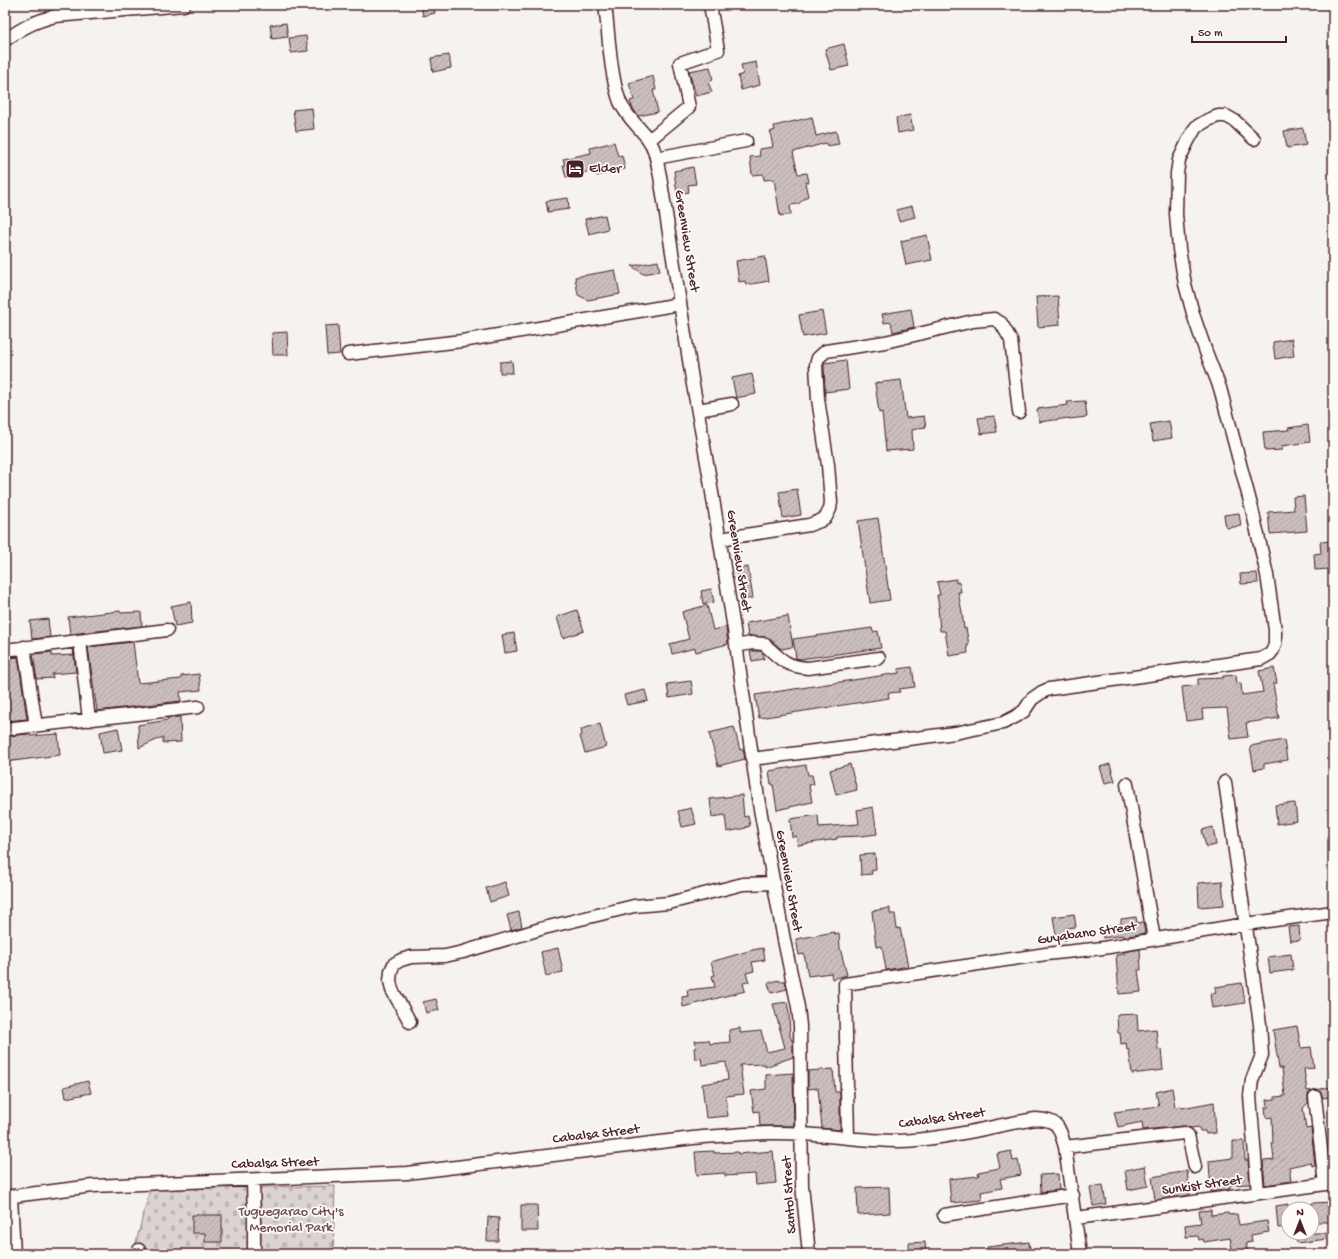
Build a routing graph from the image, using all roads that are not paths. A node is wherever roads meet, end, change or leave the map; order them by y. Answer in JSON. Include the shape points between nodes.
{"nodes":[{"id":1,"x":184,"y":5,"type":"edge"},
{"id":2,"x":604,"y":5,"type":"edge"},
{"id":3,"x":710,"y":5,"type":"edge"},
{"id":4,"x":5,"y":40,"type":"edge"},
{"id":5,"x":1254,"y":139,"type":"dead end"},
{"id":6,"x":649,"y":140,"type":"junction"},
{"id":7,"x":746,"y":141,"type":"dead end"},
{"id":8,"x":656,"y":158,"type":"junction"},
{"id":9,"x":680,"y":304,"type":"junction"},
{"id":10,"x":348,"y":354,"type":"dead end"},
{"id":11,"x":732,"y":404,"type":"dead end"},
{"id":12,"x":698,"y":410,"type":"junction"},
{"id":13,"x":1019,"y":412,"type":"dead end"},
{"id":14,"x":720,"y":539,"type":"junction"},
{"id":15,"x":167,"y":630,"type":"dead end"},
{"id":16,"x":80,"y":641,"type":"junction"},
{"id":17,"x":736,"y":646,"type":"junction"},
{"id":18,"x":24,"y":647,"type":"junction"},
{"id":19,"x":5,"y":650,"type":"edge"},
{"id":20,"x":880,"y":658,"type":"dead end"},
{"id":21,"x":198,"y":707,"type":"dead end"},
{"id":22,"x":89,"y":720,"type":"junction"},
{"id":23,"x":36,"y":726,"type":"junction"},
{"id":24,"x":5,"y":729,"type":"edge"},
{"id":25,"x":752,"y":759,"type":"junction"},
{"id":26,"x":1225,"y":782,"type":"dead end"},
{"id":27,"x":1127,"y":784,"type":"dead end"},
{"id":28,"x":773,"y":883,"type":"junction"},
{"id":29,"x":1333,"y":912,"type":"edge"},
{"id":30,"x":1246,"y":924,"type":"junction"},
{"id":31,"x":1154,"y":939,"type":"junction"},
{"id":32,"x":410,"y":1022,"type":"dead end"},
{"id":33,"x":1315,"y":1097,"type":"dead end"},
{"id":34,"x":802,"y":1134,"type":"junction"},
{"id":35,"x":848,"y":1138,"type":"junction"},
{"id":36,"x":1065,"y":1147,"type":"junction"},
{"id":37,"x":1195,"y":1167,"type":"dead end"},
{"id":38,"x":253,"y":1180,"type":"junction"},
{"id":39,"x":1329,"y":1183,"type":"edge"},
{"id":40,"x":1258,"y":1193,"type":"junction"},
{"id":41,"x":1073,"y":1195,"type":"junction"},
{"id":42,"x":8,"y":1197,"type":"edge"},
{"id":43,"x":944,"y":1215,"type":"dead end"},
{"id":44,"x":1076,"y":1218,"type":"junction"},
{"id":45,"x":14,"y":1254,"type":"edge"},
{"id":46,"x":254,"y":1254,"type":"edge"},
{"id":47,"x":809,"y":1254,"type":"edge"},
{"id":48,"x":1080,"y":1254,"type":"edge"}],
"edges":[{"from":1,"to":4,"type":"street","via":[[55,16],[21,28]]},
{"from":2,"to":6,"type":"street","name":"Greenview Street","via":[[614,78],[621,104]]},
{"from":3,"to":6,"type":"street","via":[[718,50],[680,63],[689,107]]},
{"from":5,"to":25,"type":"street","via":[[1226,116],[1218,116],[1196,127],[1179,160],[1176,214],[1185,284],[1220,388],[1267,575],[1275,630],[1275,644],[1270,654],[1261,659],[1049,689],[1032,699],[1024,711],[1015,718],[955,733]]},
{"from":6,"to":8,"type":"street","name":"Greenview Street"},
{"from":7,"to":8,"type":"street"},
{"from":8,"to":9,"type":"street","name":"Greenview Street"},
{"from":9,"to":10,"type":"street","via":[[462,341]]},
{"from":9,"to":12,"type":"street","name":"Greenview Street"},
{"from":11,"to":12,"type":"street"},
{"from":12,"to":14,"type":"street","name":"Greenview Street"},
{"from":13,"to":14,"type":"street","via":[[1011,340],[1001,323],[994,319],[973,321],[885,342],[826,351],[818,358],[816,365],[818,399],[828,464],[830,509],[826,517],[809,525]]},
{"from":14,"to":17,"type":"street","name":"Greenview Street"},
{"from":15,"to":16,"type":"street"},
{"from":16,"to":18,"type":"street"},
{"from":16,"to":22,"type":"street"},
{"from":17,"to":20,"type":"street","via":[[764,644],[782,661],[798,668]]},
{"from":17,"to":25,"type":"street","name":"Greenview Street"},
{"from":18,"to":19,"type":"street"},
{"from":18,"to":23,"type":"street"},
{"from":21,"to":22,"type":"street"},
{"from":22,"to":23,"type":"street"},
{"from":23,"to":24,"type":"street"},
{"from":25,"to":28,"type":"street","name":"Greenview Street"},
{"from":26,"to":30,"type":"street"},
{"from":27,"to":31,"type":"street"},
{"from":28,"to":32,"type":"street","via":[[743,884],[669,903],[634,906],[544,928],[463,952],[401,960],[394,964],[390,981],[392,990]]},
{"from":28,"to":34,"type":"street","name":"Greenview Street","via":[[798,1007]]},
{"from":29,"to":30,"type":"street","name":"Guyabano Street"},
{"from":30,"to":31,"type":"street","name":"Guyabano Street"},
{"from":30,"to":40,"type":"street","via":[[1262,1055],[1252,1080],[1250,1096]]},
{"from":31,"to":35,"type":"street","name":"Guyabano Street","via":[[845,984]]},
{"from":33,"to":39,"type":"street"},
{"from":34,"to":35,"type":"street","name":"Cabalsa Street"},
{"from":34,"to":38,"type":"street","name":"Cabalsa Street","via":[[693,1138],[407,1173]]},
{"from":34,"to":47,"type":"street","name":"Santol Street","via":[[802,1184]]},
{"from":35,"to":36,"type":"street","name":"Cabalsa Street","via":[[898,1141],[1036,1119],[1055,1123]]},
{"from":36,"to":37,"type":"street","via":[[1184,1133],[1190,1139]]},
{"from":36,"to":41,"type":"street","name":"Cabalsa Street"},
{"from":38,"to":42,"type":"street","name":"Cabalsa Street","via":[[93,1186]]},
{"from":38,"to":46,"type":"street"},
{"from":39,"to":40,"type":"street","name":"Sunkist Street"},
{"from":40,"to":44,"type":"street","name":"Sunkist Street"},
{"from":41,"to":43,"type":"street"},
{"from":41,"to":44,"type":"street","name":"Cabalsa Street"},
{"from":42,"to":45,"type":"street"},
{"from":44,"to":48,"type":"street","name":"Cabalsa Street"}]}
